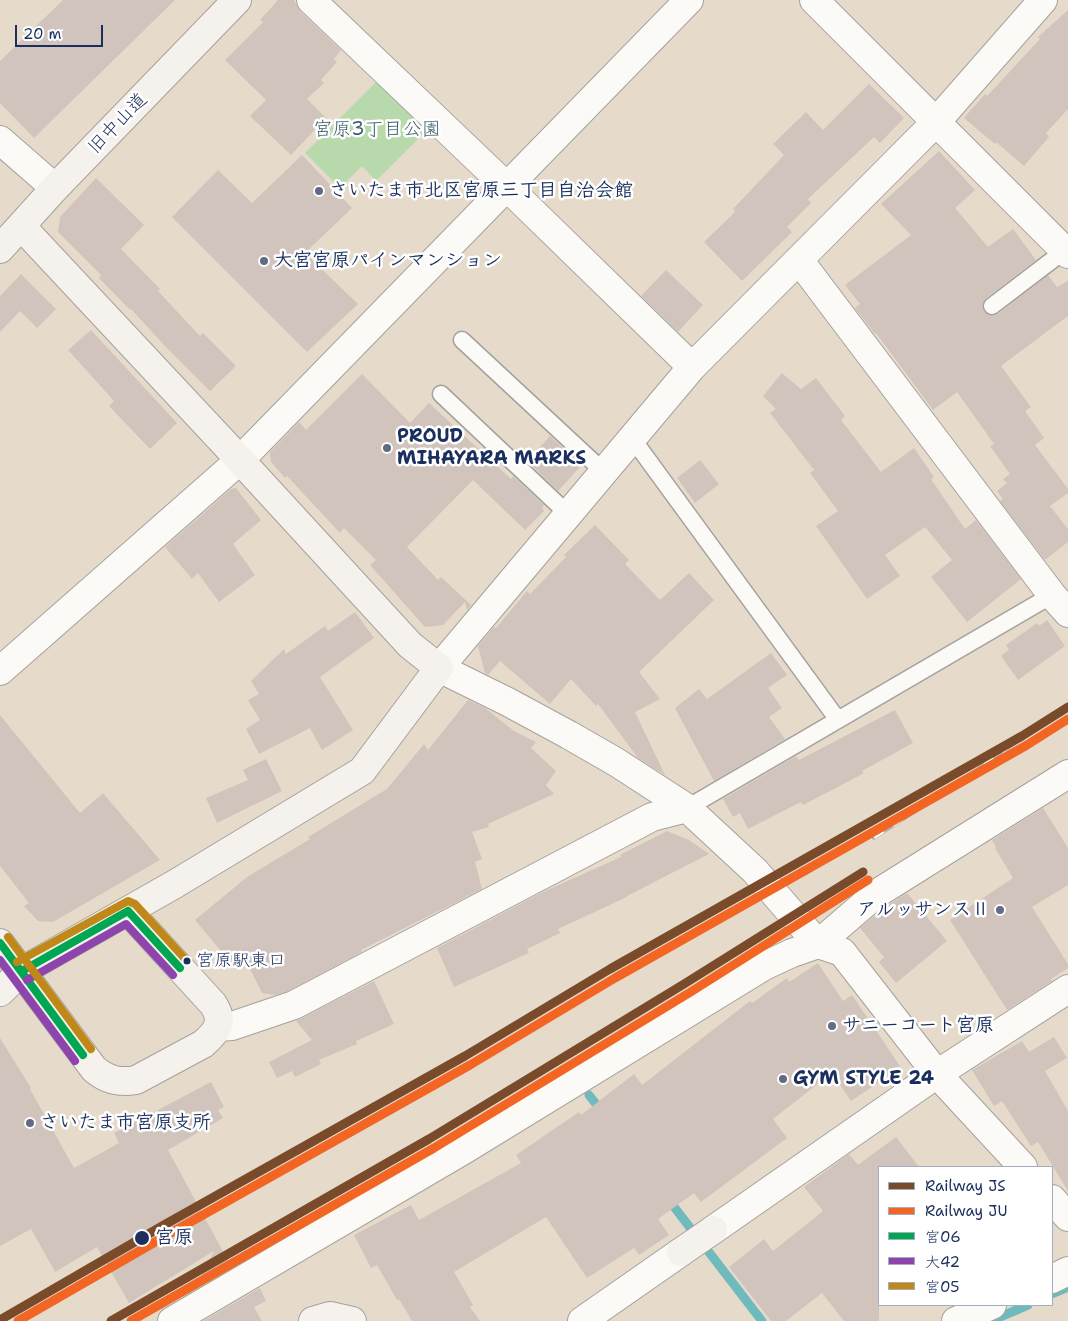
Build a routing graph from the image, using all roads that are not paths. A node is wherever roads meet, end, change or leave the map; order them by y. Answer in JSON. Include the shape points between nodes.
{"nodes":[{"id":1,"x":237,"y":0,"type":"edge"},
{"id":2,"x":311,"y":0,"type":"edge"},
{"id":3,"x":689,"y":0,"type":"edge"},
{"id":4,"x":814,"y":0,"type":"edge"},
{"id":5,"x":1043,"y":0,"type":"edge"},
{"id":6,"x":936,"y":122,"type":"junction"},
{"id":7,"x":0,"y":140,"type":"edge"},
{"id":8,"x":506,"y":186,"type":"junction"},
{"id":9,"x":55,"y":188,"type":"junction"},
{"id":10,"x":21,"y":226,"type":"junction"},
{"id":11,"x":0,"y":249,"type":"edge"},
{"id":12,"x":1066,"y":252,"type":"edge"},
{"id":13,"x":799,"y":260,"type":"junction"},
{"id":14,"x":992,"y":306,"type":"dead end"},
{"id":15,"x":462,"y":340,"type":"dead end"},
{"id":16,"x":692,"y":367,"type":"junction"},
{"id":17,"x":441,"y":394,"type":"dead end"},
{"id":18,"x":632,"y":438,"type":"junction"},
{"id":19,"x":240,"y":460,"type":"junction"},
{"id":20,"x":604,"y":472,"type":"junction"},
{"id":21,"x":568,"y":514,"type":"junction"},
{"id":22,"x":1060,"y":604,"type":"edge"},
{"id":23,"x":439,"y":668,"type":"junction"},
{"id":24,"x":0,"y":671,"type":"edge"},
{"id":25,"x":838,"y":720,"type":"junction"},
{"id":26,"x":1068,"y":774,"type":"edge"},
{"id":27,"x":687,"y":808,"type":"junction"},
{"id":28,"x":128,"y":911,"type":"junction"},
{"id":29,"x":0,"y":943,"type":"edge"},
{"id":30,"x":818,"y":944,"type":"junction"},
{"id":31,"x":22,"y":971,"type":"junction"},
{"id":32,"x":1068,"y":989,"type":"edge"},
{"id":33,"x":0,"y":992,"type":"edge"},
{"id":34,"x":218,"y":1027,"type":"junction"},
{"id":35,"x":938,"y":1074,"type":"junction"},
{"id":36,"x":1022,"y":1166,"type":"edge"},
{"id":37,"x":1053,"y":1200,"type":"edge"},
{"id":38,"x":1068,"y":1217,"type":"edge"},
{"id":39,"x":1068,"y":1271,"type":"edge"},
{"id":40,"x":1053,"y":1278,"type":"edge"},
{"id":41,"x":990,"y":1306,"type":"edge"},
{"id":42,"x":172,"y":1321,"type":"edge"},
{"id":43,"x":313,"y":1321,"type":"edge"},
{"id":44,"x":352,"y":1321,"type":"edge"},
{"id":45,"x":582,"y":1321,"type":"edge"},
{"id":46,"x":956,"y":1321,"type":"edge"}],
"edges":[{"from":1,"to":9,"type":"street","name":"旧中山道"},
{"from":2,"to":8,"type":"street"},
{"from":3,"to":8,"type":"street"},
{"from":4,"to":6,"type":"street"},
{"from":5,"to":6,"type":"street"},
{"from":6,"to":12,"type":"street"},
{"from":6,"to":13,"type":"street"},
{"from":7,"to":9,"type":"street"},
{"from":8,"to":16,"type":"street"},
{"from":8,"to":19,"type":"street"},
{"from":9,"to":10,"type":"street","name":"旧中山道"},
{"from":10,"to":11,"type":"street","name":"旧中山道"},
{"from":10,"to":19,"type":"street"},
{"from":12,"to":14,"type":"lane"},
{"from":13,"to":16,"type":"street"},
{"from":13,"to":22,"type":"street"},
{"from":15,"to":20,"type":"lane"},
{"from":16,"to":18,"type":"street"},
{"from":17,"to":21,"type":"lane"},
{"from":18,"to":20,"type":"street"},
{"from":18,"to":25,"type":"lane"},
{"from":19,"to":23,"type":"street","via":[[410,645]]},
{"from":19,"to":24,"type":"street"},
{"from":20,"to":21,"type":"street"},
{"from":21,"to":23,"type":"street"},
{"from":22,"to":25,"type":"lane"},
{"from":23,"to":27,"type":"street","via":[[570,735]]},
{"from":23,"to":28,"type":"street","via":[[362,771]]},
{"from":25,"to":27,"type":"lane"},
{"from":26,"to":30,"type":"street","via":[[876,894]]},
{"from":27,"to":30,"type":"street","via":[[755,871]]},
{"from":27,"to":34,"type":"street","via":[[652,816],[294,1005],[238,1025]]},
{"from":28,"to":31,"type":"street"},
{"from":28,"to":34,"type":"street","via":[[213,1004],[218,1011]]},
{"from":29,"to":31,"type":"street"},
{"from":30,"to":35,"type":"street","via":[[842,952]]},
{"from":30,"to":42,"type":"street","via":[[764,966],[462,1151]]},
{"from":31,"to":33,"type":"street"},
{"from":31,"to":34,"type":"street","via":[[94,1069],[112,1080],[136,1080],[203,1044]]},
{"from":32,"to":35,"type":"street"},
{"from":35,"to":36,"type":"street"},
{"from":35,"to":45,"type":"street"},
{"from":37,"to":38,"type":"street"},
{"from":39,"to":40,"type":"street"},
{"from":41,"to":46,"type":"street"},
{"from":43,"to":44,"type":"street","via":[[330,1316]]}]}
